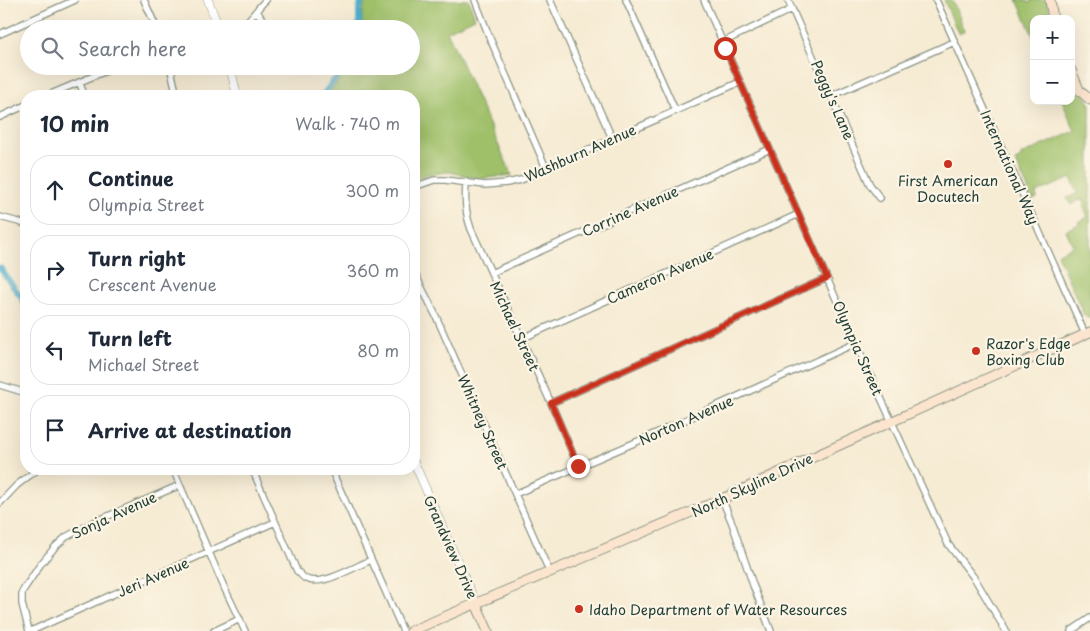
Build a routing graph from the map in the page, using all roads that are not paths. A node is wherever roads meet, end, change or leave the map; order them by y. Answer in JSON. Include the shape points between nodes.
{"nodes":[{"id":1,"x":75,"y":0,"type":"edge"},
{"id":2,"x":144,"y":0,"type":"edge"},
{"id":3,"x":208,"y":0,"type":"edge"},
{"id":4,"x":266,"y":0,"type":"edge"},
{"id":5,"x":475,"y":0,"type":"edge"},
{"id":6,"x":550,"y":0,"type":"edge"},
{"id":7,"x":626,"y":0,"type":"edge"},
{"id":8,"x":704,"y":0,"type":"edge"},
{"id":9,"x":788,"y":0,"type":"edge"},
{"id":10,"x":936,"y":0,"type":"edge"},
{"id":11,"x":1050,"y":0,"type":"edge"},
{"id":12,"x":792,"y":9,"type":"junction"},
{"id":13,"x":257,"y":11,"type":"junction"},
{"id":14,"x":1052,"y":15,"type":"edge"},
{"id":15,"x":27,"y":20,"type":"edge"},
{"id":16,"x":153,"y":20,"type":"edge"},
{"id":17,"x":216,"y":20,"type":"edge"},
{"id":18,"x":248,"y":20,"type":"edge"},
{"id":19,"x":262,"y":20,"type":"edge"},
{"id":20,"x":20,"y":23,"type":"edge"},
{"id":21,"x":1,"y":31,"type":"edge"},
{"id":22,"x":723,"y":42,"type":"junction"},
{"id":23,"x":954,"y":42,"type":"junction"},
{"id":24,"x":96,"y":75,"type":"edge"},
{"id":25,"x":172,"y":75,"type":"edge"},
{"id":26,"x":232,"y":75,"type":"edge"},
{"id":27,"x":1075,"y":80,"type":"edge"},
{"id":28,"x":79,"y":82,"type":"junction"},
{"id":29,"x":740,"y":82,"type":"junction"},
{"id":30,"x":60,"y":90,"type":"edge"},
{"id":31,"x":82,"y":90,"type":"edge"},
{"id":32,"x":176,"y":90,"type":"edge"},
{"id":33,"x":236,"y":90,"type":"edge"},
{"id":34,"x":831,"y":96,"type":"junction"},
{"id":35,"x":1090,"y":100,"type":"edge"},
{"id":36,"x":20,"y":108,"type":"edge"},
{"id":37,"x":675,"y":110,"type":"junction"},
{"id":38,"x":0,"y":117,"type":"edge"},
{"id":39,"x":612,"y":138,"type":"junction"},
{"id":40,"x":770,"y":149,"type":"junction"},
{"id":41,"x":546,"y":168,"type":"junction"},
{"id":42,"x":466,"y":182,"type":"junction"},
{"id":43,"x":420,"y":185,"type":"edge"},
{"id":44,"x":880,"y":198,"type":"dead end"},
{"id":45,"x":799,"y":214,"type":"junction"},
{"id":46,"x":0,"y":217,"type":"edge"},
{"id":47,"x":20,"y":222,"type":"edge"},
{"id":48,"x":491,"y":273,"type":"junction"},
{"id":49,"x":827,"y":278,"type":"junction"},
{"id":50,"x":420,"y":284,"type":"edge"},
{"id":51,"x":1088,"y":333,"type":"edge"},
{"id":52,"x":521,"y":338,"type":"junction"},
{"id":53,"x":856,"y":343,"type":"junction"},
{"id":54,"x":0,"y":385,"type":"edge"},
{"id":55,"x":20,"y":391,"type":"edge"},
{"id":56,"x":551,"y":403,"type":"junction"},
{"id":57,"x":892,"y":422,"type":"junction"},
{"id":58,"x":578,"y":466,"type":"junction"},
{"id":59,"x":30,"y":475,"type":"edge"},
{"id":60,"x":176,"y":475,"type":"edge"},
{"id":61,"x":255,"y":475,"type":"edge"},
{"id":62,"x":334,"y":475,"type":"edge"},
{"id":63,"x":420,"y":475,"type":"edge"},
{"id":64,"x":180,"y":485,"type":"junction"},
{"id":65,"x":515,"y":494,"type":"junction"},
{"id":66,"x":722,"y":499,"type":"junction"},
{"id":67,"x":0,"y":503,"type":"edge"},
{"id":68,"x":275,"y":522,"type":"junction"},
{"id":69,"x":209,"y":552,"type":"junction"},
{"id":70,"x":371,"y":560,"type":"junction"},
{"id":71,"x":550,"y":573,"type":"junction"},
{"id":72,"x":476,"y":604,"type":"junction"},
{"id":73,"x":1090,"y":618,"type":"edge"},
{"id":74,"x":240,"y":619,"type":"junction"},
{"id":75,"x":30,"y":631,"type":"edge"},
{"id":76,"x":214,"y":631,"type":"edge"},
{"id":77,"x":245,"y":631,"type":"edge"},
{"id":78,"x":403,"y":631,"type":"edge"},
{"id":79,"x":411,"y":631,"type":"edge"},
{"id":80,"x":488,"y":631,"type":"edge"},
{"id":81,"x":771,"y":631,"type":"edge"},
{"id":82,"x":1006,"y":631,"type":"edge"},
{"id":83,"x":1072,"y":631,"type":"edge"}],
"edges":[{"from":1,"to":15,"type":"street"},
{"from":2,"to":16,"type":"street"},
{"from":3,"to":17,"type":"street"},
{"from":4,"to":13,"type":"street"},
{"from":5,"to":41,"type":"street"},
{"from":6,"to":39,"type":"street"},
{"from":7,"to":37,"type":"street"},
{"from":8,"to":22,"type":"street","name":"Olympia Street"},
{"from":9,"to":12,"type":"street","name":"Peggy's Lane"},
{"from":10,"to":23,"type":"street","name":"International Way"},
{"from":11,"to":14,"type":"main road"},
{"from":12,"to":22,"type":"street"},
{"from":12,"to":34,"type":"street","name":"Peggy's Lane"},
{"from":13,"to":18,"type":"street"},
{"from":13,"to":19,"type":"street"},
{"from":20,"to":21,"type":"street"},
{"from":22,"to":29,"type":"street","name":"Olympia Street"},
{"from":23,"to":34,"type":"street"},
{"from":23,"to":51,"type":"street","name":"International Way"},
{"from":24,"to":28,"type":"street"},
{"from":25,"to":32,"type":"street"},
{"from":26,"to":33,"type":"street"},
{"from":27,"to":35,"type":"main road","via":[[1079,90]]},
{"from":28,"to":30,"type":"street"},
{"from":28,"to":31,"type":"street"},
{"from":29,"to":37,"type":"street","name":"Washburn Avenue"},
{"from":29,"to":40,"type":"street","name":"Olympia Street"},
{"from":34,"to":44,"type":"street","name":"Peggy's Lane","via":[[870,185]]},
{"from":36,"to":38,"type":"street"},
{"from":37,"to":39,"type":"street","name":"Washburn Avenue"},
{"from":39,"to":41,"type":"street","name":"Washburn Avenue"},
{"from":40,"to":45,"type":"street","name":"Olympia Street"},
{"from":40,"to":48,"type":"street","name":"Corrine Avenue"},
{"from":41,"to":42,"type":"street","name":"Washburn Avenue","via":[[507,183],[485,185]]},
{"from":42,"to":43,"type":"street","name":"Washburn Avenue","via":[[434,180]]},
{"from":42,"to":48,"type":"street","name":"Michael Street","via":[[467,219]]},
{"from":45,"to":49,"type":"street","name":"Olympia Street"},
{"from":45,"to":52,"type":"street","name":"Cameron Avenue"},
{"from":46,"to":47,"type":"street"},
{"from":48,"to":52,"type":"street","name":"Michael Street"},
{"from":49,"to":53,"type":"street","name":"Olympia Street"},
{"from":49,"to":56,"type":"street"},
{"from":50,"to":65,"type":"street","name":"Whitney Street"},
{"from":51,"to":57,"type":"main road","name":"North Skyline Drive"},
{"from":52,"to":56,"type":"street","name":"Michael Street"},
{"from":53,"to":57,"type":"street","name":"Olympia Street"},
{"from":53,"to":58,"type":"street","name":"Norton Avenue"},
{"from":54,"to":55,"type":"street"},
{"from":56,"to":58,"type":"street","name":"Michael Street"},
{"from":57,"to":66,"type":"main road","name":"North Skyline Drive"},
{"from":57,"to":82,"type":"street","name":"Olympia Street","via":[[948,544],[975,579]]},
{"from":58,"to":65,"type":"street","name":"Norton Avenue"},
{"from":59,"to":67,"type":"street"},
{"from":60,"to":64,"type":"street"},
{"from":61,"to":68,"type":"street"},
{"from":62,"to":70,"type":"street"},
{"from":63,"to":72,"type":"street","name":"Grandview Drive"},
{"from":64,"to":69,"type":"street"},
{"from":64,"to":75,"type":"street","name":"Sonja Avenue","via":[[66,537],[40,565],[22,592]]},
{"from":65,"to":71,"type":"street","name":"Whitney Street"},
{"from":66,"to":71,"type":"main road","name":"North Skyline Drive"},
{"from":66,"to":81,"type":"street"},
{"from":68,"to":69,"type":"street","name":"Jeri Avenue"},
{"from":68,"to":70,"type":"street","via":[[297,571],[306,579],[325,580]]},
{"from":69,"to":74,"type":"street"},
{"from":69,"to":75,"type":"street","name":"Jeri Avenue"},
{"from":70,"to":78,"type":"street"},
{"from":71,"to":72,"type":"main road","name":"North Skyline Drive"},
{"from":72,"to":79,"type":"main road","name":"North Skyline Drive"},
{"from":72,"to":80,"type":"main road","name":"Grandview Drive"},
{"from":73,"to":83,"type":"street"},
{"from":74,"to":76,"type":"street"},
{"from":74,"to":77,"type":"street"}]}
